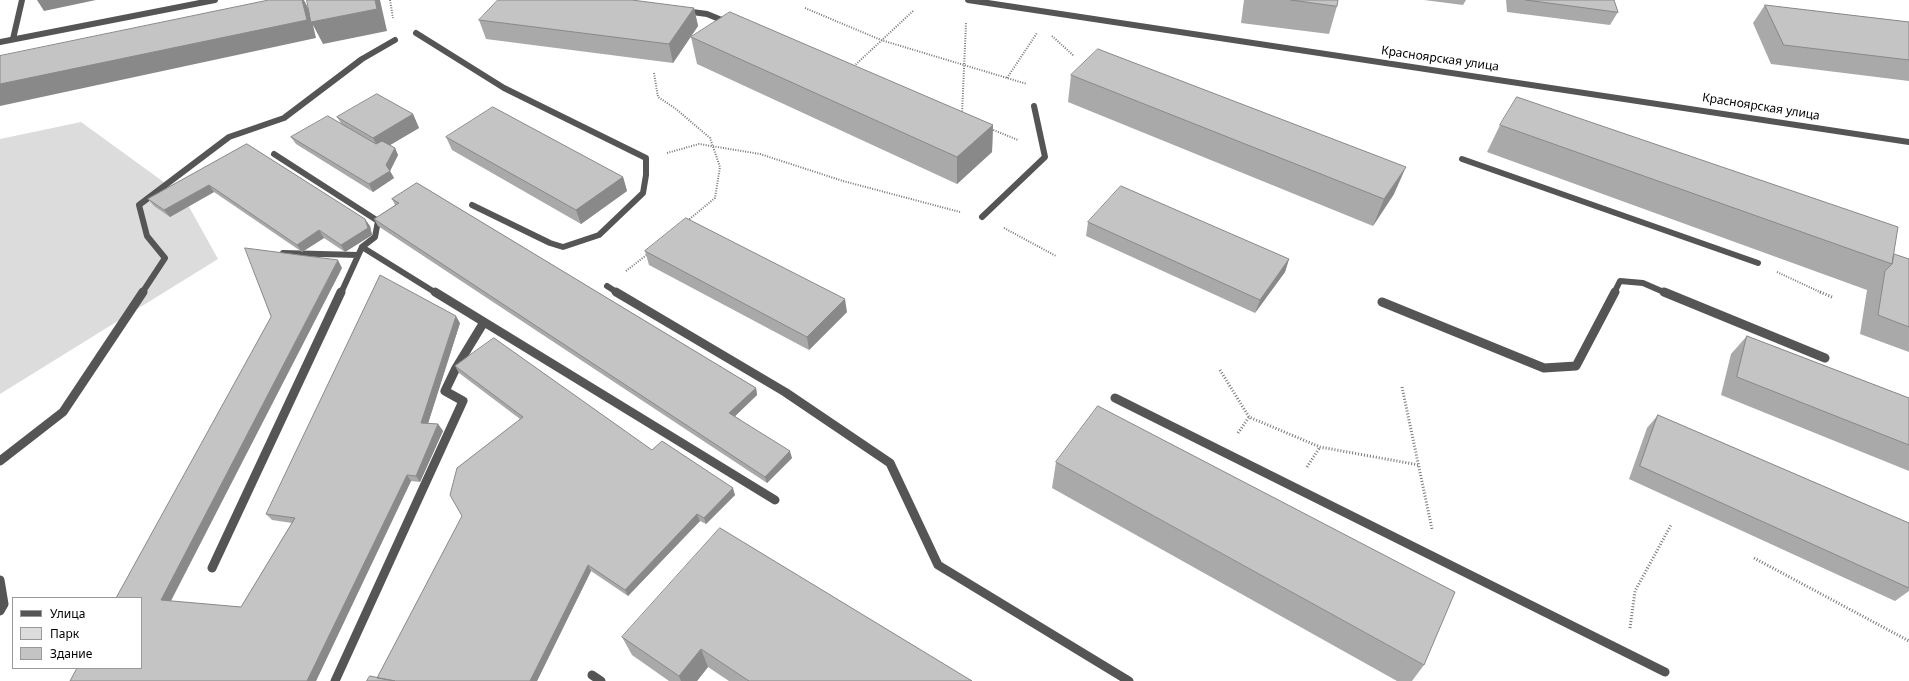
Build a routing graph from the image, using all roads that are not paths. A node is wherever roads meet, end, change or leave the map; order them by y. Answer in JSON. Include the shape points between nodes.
{"nodes":[{"id":1,"x":22,"y":0,"type":"edge"},
{"id":2,"x":215,"y":0,"type":"edge"},
{"id":3,"x":968,"y":0,"type":"edge"},
{"id":4,"x":676,"y":10,"type":"edge"},
{"id":5,"x":734,"y":25,"type":"edge"},
{"id":6,"x":416,"y":33,"type":"dead end"},
{"id":7,"x":13,"y":39,"type":"junction"},
{"id":8,"x":395,"y":40,"type":"dead end"},
{"id":9,"x":0,"y":42,"type":"edge"},
{"id":10,"x":1034,"y":106,"type":"dead end"},
{"id":11,"x":1909,"y":142,"type":"edge"},
{"id":12,"x":274,"y":154,"type":"dead end"},
{"id":13,"x":1462,"y":159,"type":"dead end"},
{"id":14,"x":472,"y":205,"type":"dead end"},
{"id":15,"x":982,"y":217,"type":"road end"},
{"id":16,"x":362,"y":247,"type":"junction"},
{"id":17,"x":272,"y":252,"type":"edge"},
{"id":18,"x":358,"y":255,"type":"junction"},
{"id":19,"x":1758,"y":263,"type":"road end"},
{"id":20,"x":607,"y":286,"type":"road end"},
{"id":21,"x":1382,"y":302,"type":"dead end"},
{"id":22,"x":484,"y":322,"type":"junction"},
{"id":23,"x":1825,"y":358,"type":"dead end"},
{"id":24,"x":1114,"y":398,"type":"dead end"},
{"id":25,"x":0,"y":461,"type":"edge"},
{"id":26,"x":775,"y":500,"type":"dead end"},
{"id":27,"x":212,"y":568,"type":"dead end"},
{"id":28,"x":0,"y":580,"type":"edge"},
{"id":29,"x":0,"y":611,"type":"edge"},
{"id":30,"x":1665,"y":672,"type":"dead end"},
{"id":31,"x":335,"y":681,"type":"edge"},
{"id":32,"x":1129,"y":681,"type":"edge"}],
"edges":[{"from":1,"to":7,"type":"street"},
{"from":2,"to":7,"type":"street"},
{"from":3,"to":11,"type":"street","name":"Красноярская улица"},
{"from":4,"to":5,"type":"street","via":[[707,14]]},
{"from":6,"to":14,"type":"street","via":[[504,88],[646,158],[643,193],[599,235],[564,247],[550,243]]},
{"from":7,"to":9,"type":"street"},
{"from":8,"to":25,"type":"street","via":[[362,59],[284,118],[229,137],[139,205],[147,236],[165,258],[63,412]]},
{"from":10,"to":15,"type":"street","via":[[1045,157]]},
{"from":12,"to":16,"type":"street","via":[[378,221],[374,237]]},
{"from":13,"to":19,"type":"street"},
{"from":16,"to":18,"type":"street"},
{"from":16,"to":22,"type":"street"},
{"from":17,"to":18,"type":"street"},
{"from":18,"to":27,"type":"street"},
{"from":20,"to":32,"type":"street","via":[[785,392],[890,463],[938,565]]},
{"from":21,"to":23,"type":"street","via":[[1544,368],[1576,366],[1620,281],[1644,283]]},
{"from":22,"to":26,"type":"street"},
{"from":22,"to":31,"type":"street","via":[[445,391],[463,401]]},
{"from":24,"to":30,"type":"street"},
{"from":28,"to":29,"type":"street","via":[[4,604]]}]}
